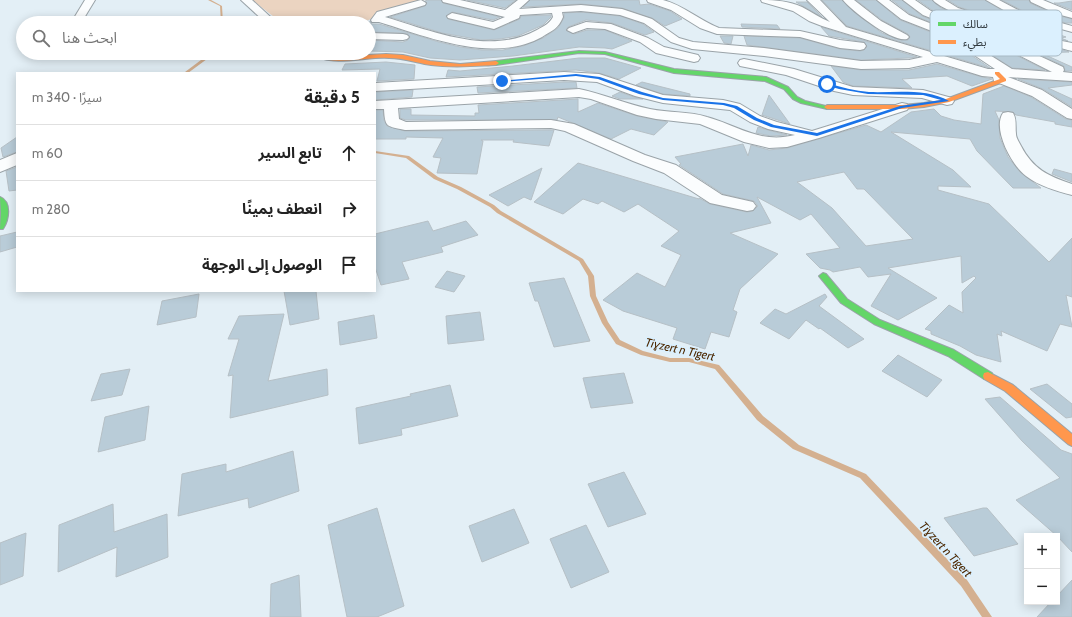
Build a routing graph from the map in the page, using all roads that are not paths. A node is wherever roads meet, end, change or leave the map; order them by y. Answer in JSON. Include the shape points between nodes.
{"nodes":[{"id":1,"x":90,"y":0,"type":"edge"},
{"id":2,"x":246,"y":0,"type":"edge"},
{"id":3,"x":447,"y":0,"type":"edge"},
{"id":4,"x":583,"y":0,"type":"edge"},
{"id":5,"x":652,"y":0,"type":"edge"},
{"id":6,"x":766,"y":0,"type":"edge"},
{"id":7,"x":812,"y":0,"type":"edge"},
{"id":8,"x":848,"y":0,"type":"edge"},
{"id":9,"x":882,"y":0,"type":"edge"},
{"id":10,"x":908,"y":0,"type":"edge"},
{"id":11,"x":938,"y":0,"type":"edge"},
{"id":12,"x":991,"y":0,"type":"edge"},
{"id":13,"x":1035,"y":0,"type":"edge"},
{"id":14,"x":505,"y":1,"type":"dead end"},
{"id":15,"x":522,"y":2,"type":"edge"},
{"id":16,"x":421,"y":3,"type":"dead end"},
{"id":17,"x":556,"y":10,"type":"junction"},
{"id":18,"x":954,"y":10,"type":"edge"},
{"id":19,"x":1010,"y":10,"type":"edge"},
{"id":20,"x":1057,"y":10,"type":"edge"},
{"id":21,"x":1062,"y":12,"type":"edge"},
{"id":22,"x":508,"y":13,"type":"junction"},
{"id":23,"x":930,"y":14,"type":"edge"},
{"id":24,"x":1072,"y":15,"type":"edge"},
{"id":25,"x":80,"y":16,"type":"edge"},
{"id":26,"x":264,"y":16,"type":"edge"},
{"id":27,"x":452,"y":16,"type":"dead end"},
{"id":28,"x":379,"y":19,"type":"junction"},
{"id":29,"x":376,"y":20,"type":"edge"},
{"id":30,"x":1062,"y":26,"type":"edge"},
{"id":31,"x":930,"y":28,"type":"edge"},
{"id":32,"x":1072,"y":29,"type":"edge"},
{"id":33,"x":573,"y":30,"type":"dead end"},
{"id":34,"x":845,"y":30,"type":"junction"},
{"id":35,"x":376,"y":36,"type":"edge"},
{"id":36,"x":403,"y":37,"type":"dead end"},
{"id":37,"x":889,"y":42,"type":"junction"},
{"id":38,"x":1062,"y":45,"type":"edge"},
{"id":39,"x":1072,"y":47,"type":"edge"},
{"id":40,"x":910,"y":49,"type":"junction"},
{"id":41,"x":930,"y":56,"type":"edge"},
{"id":42,"x":931,"y":56,"type":"edge"},
{"id":43,"x":979,"y":56,"type":"edge"},
{"id":44,"x":1029,"y":56,"type":"edge"},
{"id":45,"x":376,"y":57,"type":"edge"},
{"id":46,"x":937,"y":58,"type":"junction"},
{"id":47,"x":709,"y":60,"type":"dead end"},
{"id":48,"x":730,"y":62,"type":"dead end"},
{"id":49,"x":1058,"y":70,"type":"junction"},
{"id":50,"x":1072,"y":70,"type":"edge"},
{"id":51,"x":1001,"y":74,"type":"junction"},
{"id":52,"x":1072,"y":76,"type":"edge"},
{"id":53,"x":376,"y":87,"type":"edge"},
{"id":54,"x":947,"y":101,"type":"junction"},
{"id":55,"x":391,"y":104,"type":"junction"},
{"id":56,"x":376,"y":105,"type":"edge"},
{"id":57,"x":902,"y":107,"type":"junction"},
{"id":58,"x":1008,"y":116,"type":"dead end"},
{"id":59,"x":1072,"y":116,"type":"edge"},
{"id":60,"x":817,"y":134,"type":"junction"},
{"id":61,"x":16,"y":159,"type":"edge"},
{"id":62,"x":0,"y":167,"type":"edge"},
{"id":63,"x":1072,"y":190,"type":"edge"},
{"id":64,"x":0,"y":198,"type":"edge"},
{"id":65,"x":747,"y":206,"type":"dead end"},
{"id":66,"x":0,"y":227,"type":"edge"},
{"id":67,"x":823,"y":276,"type":"dead end"},
{"id":68,"x":1072,"y":441,"type":"edge"}],
"edges":[{"from":1,"to":25,"type":"street"},
{"from":2,"to":26,"type":"street"},
{"from":3,"to":22,"type":"street"},
{"from":4,"to":15,"type":"street"},
{"from":5,"to":37,"type":"street","via":[[675,8],[717,31],[800,34],[852,45]]},
{"from":6,"to":34,"type":"street","via":[[797,9],[813,19]]},
{"from":7,"to":34,"type":"street"},
{"from":8,"to":40,"type":"street","via":[[877,23],[913,42]]},
{"from":9,"to":31,"type":"street","via":[[905,17]]},
{"from":10,"to":23,"type":"street"},
{"from":11,"to":18,"type":"street"},
{"from":12,"to":19,"type":"street"},
{"from":13,"to":20,"type":"street"},
{"from":14,"to":15,"type":"street"},
{"from":15,"to":22,"type":"street"},
{"from":16,"to":28,"type":"street","via":[[381,14]]},
{"from":17,"to":22,"type":"street"},
{"from":17,"to":28,"type":"street","via":[[558,17],[554,25],[531,38],[505,45],[449,40]]},
{"from":17,"to":46,"type":"street","via":[[581,8],[622,12],[648,21],[675,40],[692,45],[861,65],[909,64]]},
{"from":21,"to":24,"type":"street"},
{"from":22,"to":27,"type":"street","via":[[515,16],[494,26]]},
{"from":28,"to":29,"type":"street"},
{"from":30,"to":32,"type":"street"},
{"from":33,"to":47,"type":"street","via":[[586,25],[607,26],[644,40],[668,54]]},
{"from":34,"to":37,"type":"street"},
{"from":35,"to":36,"type":"street"},
{"from":37,"to":40,"type":"street"},
{"from":38,"to":39,"type":"street"},
{"from":40,"to":41,"type":"street"},
{"from":42,"to":46,"type":"street"},
{"from":43,"to":51,"type":"street"},
{"from":44,"to":49,"type":"street"},
{"from":45,"to":57,"type":"street","via":[[403,57],[460,66],[579,52],[606,53],[674,71],[766,79],[786,88],[795,98],[814,106]]},
{"from":46,"to":51,"type":"street"},
{"from":48,"to":54,"type":"street","via":[[789,72],[853,91],[923,94]]},
{"from":49,"to":50,"type":"street"},
{"from":49,"to":51,"type":"street"},
{"from":51,"to":52,"type":"street"},
{"from":51,"to":54,"type":"street"},
{"from":51,"to":59,"type":"street"},
{"from":53,"to":60,"type":"street","via":[[587,76],[663,99],[724,104],[773,126]]},
{"from":54,"to":57,"type":"street"},
{"from":55,"to":56,"type":"street"},
{"from":55,"to":60,"type":"street","via":[[579,93],[637,112],[703,120],[750,139],[769,143],[787,142]]},
{"from":55,"to":65,"type":"street","via":[[392,122],[405,126],[551,124],[569,127],[670,169],[716,199]]},
{"from":57,"to":60,"type":"street"},
{"from":58,"to":63,"type":"street","via":[[1008,136],[1031,172],[1051,183]]},
{"from":61,"to":62,"type":"street"},
{"from":64,"to":66,"type":"street","via":[[6,214],[6,221]]},
{"from":67,"to":68,"type":"street","via":[[844,301],[877,322],[951,353],[1009,388]]}]}
